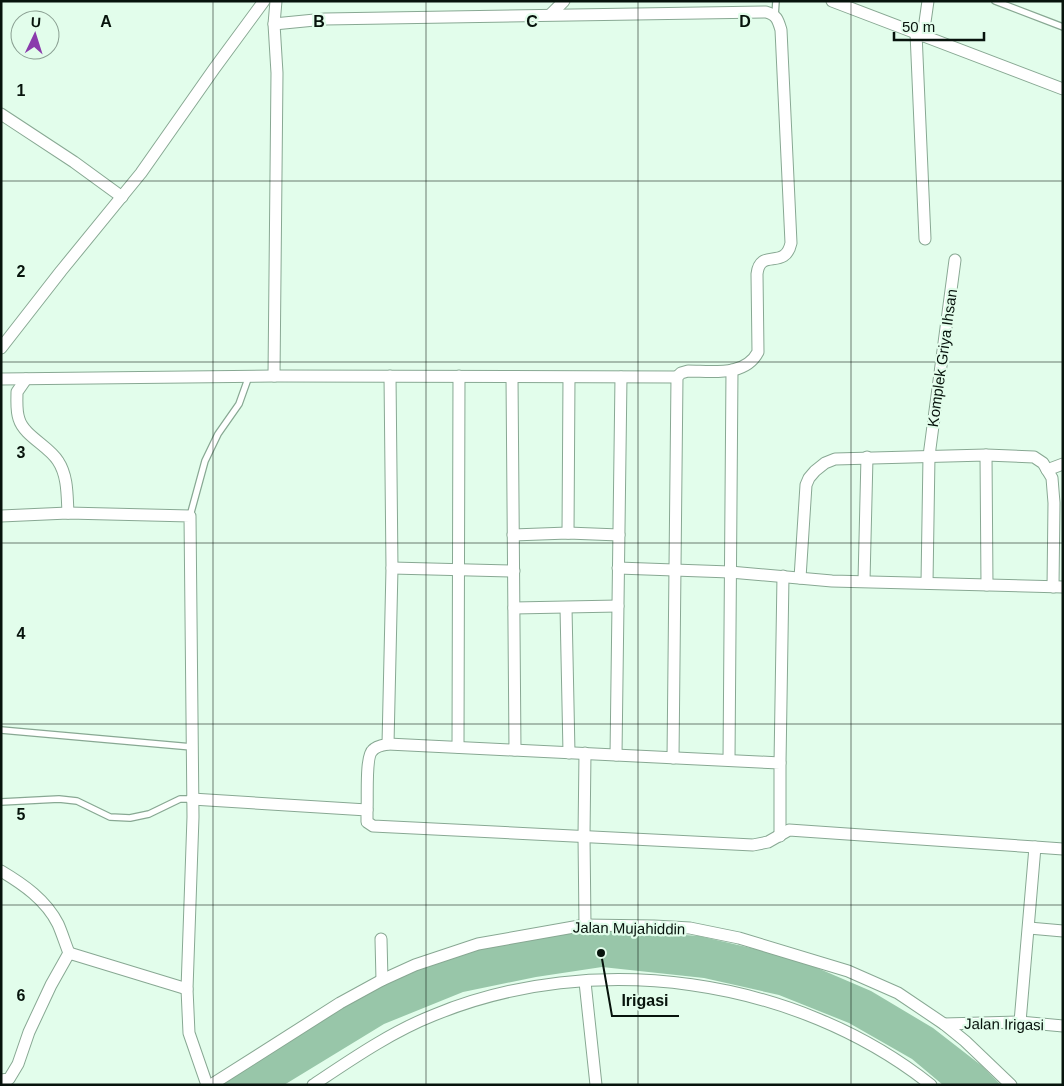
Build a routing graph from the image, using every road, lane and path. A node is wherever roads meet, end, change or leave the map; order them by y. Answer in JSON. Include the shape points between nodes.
{"nodes":[{"id":1,"x":264,"y":1,"type":"edge"},
{"id":2,"x":276,"y":1,"type":"edge"},
{"id":3,"x":564,"y":1,"type":"edge"},
{"id":4,"x":776,"y":1,"type":"edge"},
{"id":5,"x":832,"y":1,"type":"edge"},
{"id":6,"x":928,"y":1,"type":"edge"},
{"id":7,"x":995,"y":1,"type":"edge"},
{"id":8,"x":551,"y":14,"type":"junction"},
{"id":9,"x":776,"y":16,"type":"junction"},
{"id":10,"x":274,"y":24,"type":"junction"},
{"id":11,"x":1063,"y":27,"type":"edge"},
{"id":12,"x":919,"y":35,"type":"junction"},
{"id":13,"x":1063,"y":89,"type":"edge"},
{"id":14,"x":1,"y":114,"type":"edge"},
{"id":15,"x":122,"y":197,"type":"junction"},
{"id":16,"x":925,"y":239,"type":"dead end"},
{"id":17,"x":955,"y":260,"type":"dead end"},
{"id":18,"x":1,"y":348,"type":"edge"},
{"id":19,"x":732,"y":370,"type":"junction"},
{"id":20,"x":249,"y":376,"type":"junction"},
{"id":21,"x":274,"y":376,"type":"junction"},
{"id":22,"x":390,"y":376,"type":"junction"},
{"id":23,"x":459,"y":376,"type":"junction"},
{"id":24,"x":512,"y":377,"type":"junction"},
{"id":25,"x":621,"y":377,"type":"junction"},
{"id":26,"x":677,"y":377,"type":"junction"},
{"id":27,"x":569,"y":378,"type":"junction"},
{"id":28,"x":1,"y":379,"type":"edge"},
{"id":29,"x":26,"y":379,"type":"junction"},
{"id":30,"x":986,"y":454,"type":"junction"},
{"id":31,"x":929,"y":456,"type":"junction"},
{"id":32,"x":867,"y":457,"type":"junction"},
{"id":33,"x":1063,"y":464,"type":"edge"},
{"id":34,"x":1047,"y":470,"type":"junction"},
{"id":35,"x":68,"y":513,"type":"junction"},
{"id":36,"x":1,"y":516,"type":"edge"},
{"id":37,"x":190,"y":516,"type":"junction"},
{"id":38,"x":1058,"y":526,"type":"edge"},
{"id":39,"x":568,"y":533,"type":"junction"},
{"id":40,"x":513,"y":535,"type":"junction"},
{"id":41,"x":619,"y":535,"type":"junction"},
{"id":42,"x":392,"y":568,"type":"junction"},
{"id":43,"x":618,"y":568,"type":"junction"},
{"id":44,"x":459,"y":570,"type":"junction"},
{"id":45,"x":514,"y":571,"type":"junction"},
{"id":46,"x":675,"y":571,"type":"junction"},
{"id":47,"x":730,"y":572,"type":"junction"},
{"id":48,"x":783,"y":576,"type":"junction"},
{"id":49,"x":800,"y":578,"type":"junction"},
{"id":50,"x":864,"y":580,"type":"junction"},
{"id":51,"x":927,"y":583,"type":"junction"},
{"id":52,"x":987,"y":584,"type":"junction"},
{"id":53,"x":1058,"y":587,"type":"edge"},
{"id":54,"x":618,"y":606,"type":"junction"},
{"id":55,"x":514,"y":608,"type":"junction"},
{"id":56,"x":566,"y":608,"type":"junction"},
{"id":57,"x":1,"y":730,"type":"edge"},
{"id":58,"x":388,"y":744,"type":"junction"},
{"id":59,"x":192,"y":746,"type":"junction"},
{"id":60,"x":458,"y":747,"type":"junction"},
{"id":61,"x":515,"y":750,"type":"junction"},
{"id":62,"x":569,"y":753,"type":"junction"},
{"id":63,"x":586,"y":754,"type":"junction"},
{"id":64,"x":616,"y":755,"type":"junction"},
{"id":65,"x":673,"y":758,"type":"junction"},
{"id":66,"x":729,"y":760,"type":"junction"},
{"id":67,"x":780,"y":763,"type":"junction"},
{"id":68,"x":192,"y":799,"type":"junction"},
{"id":69,"x":1,"y":802,"type":"edge"},
{"id":70,"x":367,"y":810,"type":"junction"},
{"id":71,"x":584,"y":836,"type":"junction"},
{"id":72,"x":780,"y":836,"type":"junction"},
{"id":73,"x":1035,"y":847,"type":"junction"},
{"id":74,"x":1063,"y":849,"type":"edge"},
{"id":75,"x":1,"y":871,"type":"edge"},
{"id":76,"x":586,"y":925,"type":"junction"},
{"id":77,"x":1029,"y":928,"type":"junction"},
{"id":78,"x":1063,"y":931,"type":"edge"},
{"id":79,"x":381,"y":939,"type":"dead end"},
{"id":80,"x":69,"y":953,"type":"junction"},
{"id":81,"x":382,"y":980,"type":"junction"},
{"id":82,"x":585,"y":982,"type":"junction"},
{"id":83,"x":188,"y":989,"type":"junction"},
{"id":84,"x":1020,"y":1022,"type":"junction"},
{"id":85,"x":944,"y":1024,"type":"junction"},
{"id":86,"x":1063,"y":1026,"type":"edge"},
{"id":87,"x":1,"y":1080,"type":"edge"},
{"id":88,"x":207,"y":1085,"type":"edge"},
{"id":89,"x":211,"y":1085,"type":"edge"},
{"id":90,"x":313,"y":1085,"type":"edge"},
{"id":91,"x":596,"y":1085,"type":"edge"},
{"id":92,"x":931,"y":1085,"type":"edge"},
{"id":93,"x":1011,"y":1085,"type":"edge"}],
"edges":[{"from":1,"to":15,"type":"street"},
{"from":2,"to":10,"type":"street"},
{"from":3,"to":8,"type":"street"},
{"from":4,"to":9,"type":"lane"},
{"from":5,"to":12,"type":"street"},
{"from":6,"to":12,"type":"street"},
{"from":7,"to":11,"type":"lane"},
{"from":8,"to":9,"type":"street","via":[[766,12]]},
{"from":8,"to":10,"type":"street","via":[[325,19]]},
{"from":9,"to":19,"type":"street","via":[[781,30],[791,242],[790,250],[784,256],[759,265],[758,352],[751,362]]},
{"from":10,"to":21,"type":"street","via":[[278,73]]},
{"from":12,"to":13,"type":"street"},
{"from":12,"to":16,"type":"street"},
{"from":14,"to":15,"type":"street"},
{"from":15,"to":18,"type":"street"},
{"from":17,"to":31,"type":"street","name":"Komplek Griya Ihsan"},
{"from":19,"to":26,"type":"street","via":[[688,372]]},
{"from":19,"to":47,"type":"street"},
{"from":20,"to":21,"type":"street"},
{"from":20,"to":29,"type":"street"},
{"from":20,"to":37,"type":"lane","via":[[239,404],[218,434],[205,461]]},
{"from":21,"to":22,"type":"street"},
{"from":22,"to":23,"type":"street"},
{"from":22,"to":42,"type":"street"},
{"from":23,"to":24,"type":"street"},
{"from":23,"to":44,"type":"street"},
{"from":24,"to":27,"type":"street"},
{"from":24,"to":40,"type":"street"},
{"from":25,"to":26,"type":"street"},
{"from":25,"to":27,"type":"street"},
{"from":25,"to":41,"type":"street"},
{"from":26,"to":46,"type":"street"},
{"from":27,"to":39,"type":"street"},
{"from":28,"to":29,"type":"street"},
{"from":29,"to":35,"type":"street","via":[[17,392],[18,419],[60,462]]},
{"from":30,"to":31,"type":"street"},
{"from":30,"to":34,"type":"street","via":[[1034,457]]},
{"from":30,"to":52,"type":"street"},
{"from":31,"to":32,"type":"street"},
{"from":31,"to":51,"type":"street","name":"Komplek Griya Ihsan"},
{"from":32,"to":49,"type":"street","via":[[835,459],[825,463],[809,478]]},
{"from":32,"to":50,"type":"street"},
{"from":33,"to":34,"type":"street"},
{"from":34,"to":38,"type":"street","via":[[1052,478]]},
{"from":35,"to":36,"type":"street"},
{"from":35,"to":37,"type":"street"},
{"from":37,"to":59,"type":"street"},
{"from":38,"to":53,"type":"street"},
{"from":39,"to":40,"type":"street"},
{"from":39,"to":41,"type":"street"},
{"from":40,"to":45,"type":"street"},
{"from":41,"to":43,"type":"street"},
{"from":42,"to":44,"type":"street"},
{"from":42,"to":58,"type":"street"},
{"from":43,"to":46,"type":"street"},
{"from":43,"to":54,"type":"street"},
{"from":44,"to":45,"type":"street"},
{"from":44,"to":60,"type":"street"},
{"from":45,"to":55,"type":"street"},
{"from":46,"to":47,"type":"street"},
{"from":46,"to":65,"type":"street"},
{"from":47,"to":48,"type":"street"},
{"from":47,"to":66,"type":"street"},
{"from":48,"to":49,"type":"street"},
{"from":48,"to":67,"type":"street"},
{"from":49,"to":50,"type":"street"},
{"from":50,"to":51,"type":"street"},
{"from":51,"to":52,"type":"street"},
{"from":52,"to":53,"type":"street"},
{"from":54,"to":56,"type":"street"},
{"from":54,"to":64,"type":"street"},
{"from":55,"to":56,"type":"street"},
{"from":55,"to":61,"type":"street"},
{"from":56,"to":62,"type":"street"},
{"from":57,"to":59,"type":"lane"},
{"from":58,"to":60,"type":"street"},
{"from":58,"to":70,"type":"street","via":[[371,753]]},
{"from":59,"to":68,"type":"street"},
{"from":60,"to":61,"type":"street"},
{"from":61,"to":62,"type":"street"},
{"from":62,"to":63,"type":"street"},
{"from":63,"to":64,"type":"street"},
{"from":63,"to":71,"type":"street"},
{"from":64,"to":65,"type":"street"},
{"from":65,"to":66,"type":"street"},
{"from":66,"to":67,"type":"street"},
{"from":67,"to":72,"type":"street"},
{"from":68,"to":69,"type":"lane","via":[[180,799],[150,814],[130,818],[110,817],[77,801]]},
{"from":68,"to":70,"type":"street"},
{"from":68,"to":83,"type":"street"},
{"from":70,"to":71,"type":"street","via":[[367,822],[373,826]]},
{"from":71,"to":72,"type":"street","via":[[753,845]]},
{"from":71,"to":76,"type":"street"},
{"from":72,"to":73,"type":"street","via":[[789,830]]},
{"from":73,"to":74,"type":"street"},
{"from":73,"to":77,"type":"street"},
{"from":75,"to":80,"type":"street","via":[[41,900],[58,923]]},
{"from":76,"to":81,"type":"street","name":"Jalan Mujahiddin","via":[[478,944]]},
{"from":76,"to":85,"type":"street","name":"Jalan Mujahiddin","via":[[690,928],[739,938],[848,971],[898,993]]},
{"from":77,"to":78,"type":"street"},
{"from":77,"to":84,"type":"street"},
{"from":79,"to":81,"type":"street"},
{"from":80,"to":83,"type":"street"},
{"from":80,"to":87,"type":"street","via":[[29,1032],[18,1064],[9,1080]]},
{"from":81,"to":89,"type":"street","name":"Jalan Mujahiddin","via":[[306,1023]]},
{"from":82,"to":90,"type":"street","via":[[520,990],[441,1012],[366,1050]]},
{"from":82,"to":91,"type":"street"},
{"from":82,"to":92,"type":"street","via":[[644,979],[739,993],[784,1005],[876,1048]]},
{"from":83,"to":88,"type":"street","via":[[189,1033]]},
{"from":84,"to":85,"type":"street","name":"Jalan Irigasi"},
{"from":84,"to":86,"type":"street","name":"Jalan Irigasi"},
{"from":85,"to":93,"type":"street","name":"Jalan Mujahiddin"}]}
